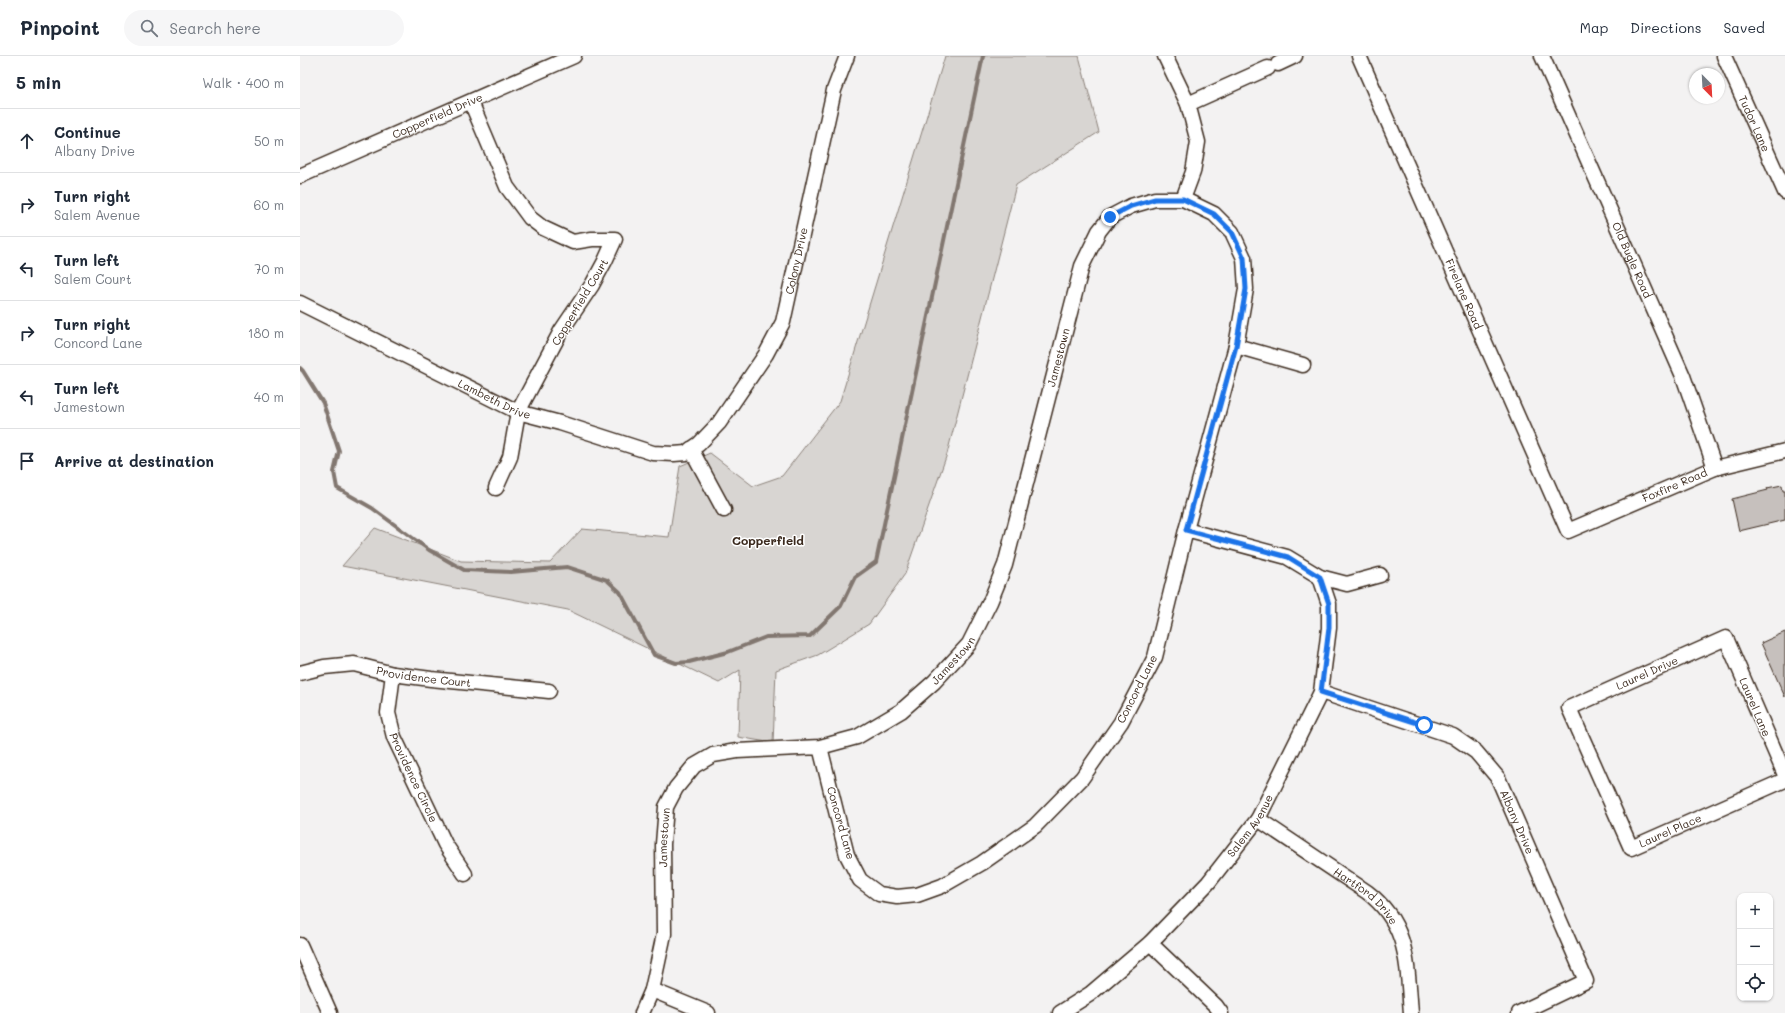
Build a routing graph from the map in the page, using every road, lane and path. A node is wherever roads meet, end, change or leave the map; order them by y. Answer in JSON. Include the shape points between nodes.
{"nodes":[{"id":1,"x":574,"y":56,"type":"edge"},
{"id":2,"x":847,"y":56,"type":"edge"},
{"id":3,"x":1165,"y":56,"type":"edge"},
{"id":4,"x":1294,"y":56,"type":"edge"},
{"id":5,"x":1359,"y":56,"type":"edge"},
{"id":6,"x":1542,"y":56,"type":"edge"},
{"id":7,"x":1724,"y":56,"type":"edge"},
{"id":8,"x":471,"y":102,"type":"junction"},
{"id":9,"x":1188,"y":104,"type":"junction"},
{"id":10,"x":300,"y":176,"type":"edge"},
{"id":11,"x":1785,"y":192,"type":"edge"},
{"id":12,"x":1183,"y":199,"type":"junction"},
{"id":13,"x":300,"y":303,"type":"edge"},
{"id":14,"x":1236,"y":346,"type":"junction"},
{"id":15,"x":1303,"y":365,"type":"dead end"},
{"id":16,"x":518,"y":412,"type":"junction"},
{"id":17,"x":695,"y":446,"type":"junction"},
{"id":18,"x":1785,"y":451,"type":"edge"},
{"id":19,"x":1715,"y":468,"type":"junction"},
{"id":20,"x":496,"y":488,"type":"dead end"},
{"id":21,"x":724,"y":510,"type":"dead end"},
{"id":22,"x":1186,"y":530,"type":"junction"},
{"id":23,"x":1568,"y":532,"type":"joint"},
{"id":24,"x":1380,"y":575,"type":"dead end"},
{"id":25,"x":1320,"y":577,"type":"junction"},
{"id":26,"x":1726,"y":638,"type":"joint"},
{"id":27,"x":300,"y":673,"type":"edge"},
{"id":28,"x":393,"y":674,"type":"junction"},
{"id":29,"x":549,"y":691,"type":"dead end"},
{"id":30,"x":1321,"y":692,"type":"junction"},
{"id":31,"x":1568,"y":708,"type":"joint"},
{"id":32,"x":820,"y":746,"type":"junction"},
{"id":33,"x":1785,"y":775,"type":"edge"},
{"id":34,"x":1785,"y":780,"type":"edge"},
{"id":35,"x":1258,"y":819,"type":"junction"},
{"id":36,"x":465,"y":874,"type":"dead end"},
{"id":37,"x":1150,"y":943,"type":"junction"},
{"id":38,"x":300,"y":945,"type":"edge"},
{"id":39,"x":652,"y":990,"type":"junction"},
{"id":40,"x":330,"y":1013,"type":"edge"},
{"id":41,"x":642,"y":1013,"type":"edge"},
{"id":42,"x":708,"y":1013,"type":"edge"},
{"id":43,"x":1060,"y":1013,"type":"edge"},
{"id":44,"x":1221,"y":1013,"type":"edge"},
{"id":45,"x":1411,"y":1013,"type":"edge"},
{"id":46,"x":1519,"y":1013,"type":"edge"}],
"edges":[{"from":1,"to":8,"type":"street","name":"Copperfield Drive"},
{"from":2,"to":17,"type":"street","name":"Colony Drive","via":[[834,90],[783,322],[766,354],[719,423]]},
{"from":3,"to":9,"type":"street"},
{"from":4,"to":9,"type":"street"},
{"from":5,"to":23,"type":"street","name":"Firelane Road"},
{"from":6,"to":19,"type":"street","name":"Old Bugle Road","via":[[1683,376]]},
{"from":7,"to":11,"type":"street","name":"Tudor Lane"},
{"from":8,"to":10,"type":"street","name":"Copperfield Drive"},
{"from":8,"to":16,"type":"street","name":"Copperfield Court","via":[[507,187],[530,218],[543,228],[573,242],[615,239],[602,267],[561,331]]},
{"from":9,"to":12,"type":"street","via":[[1198,142],[1193,172]]},
{"from":12,"to":14,"type":"street","name":"Concord Lane","via":[[1214,214],[1232,232],[1244,258],[1246,289]]},
{"from":12,"to":32,"type":"street","name":"Jamestown","via":[[1155,199],[1131,206],[1110,217],[1099,231],[1082,266],[1005,565],[969,644],[934,682],[900,711],[857,737]]},
{"from":13,"to":16,"type":"street","name":"Lambeth Drive"},
{"from":14,"to":15,"type":"street"},
{"from":14,"to":22,"type":"street","name":"Concord Lane"},
{"from":16,"to":17,"type":"street","name":"Lambeth Drive","via":[[653,454],[686,453]]},
{"from":16,"to":20,"type":"street","via":[[510,457]]},
{"from":17,"to":21,"type":"street"},
{"from":18,"to":19,"type":"street","name":"Foxfire Road"},
{"from":19,"to":23,"type":"street","name":"Foxfire Road"},
{"from":22,"to":25,"type":"street","via":[[1288,557]]},
{"from":22,"to":32,"type":"street","name":"Concord Lane","via":[[1155,657],[1122,722],[1082,778],[1035,826],[982,863],[942,886],[917,895],[898,897],[879,894],[860,880],[847,855]]},
{"from":24,"to":25,"type":"street","via":[[1348,584]]},
{"from":25,"to":30,"type":"street","name":"Salem Avenue","via":[[1329,604]]},
{"from":26,"to":31,"type":"street","name":"Laurel Drive"},
{"from":26,"to":33,"type":"street","name":"Laurel Lane"},
{"from":27,"to":28,"type":"street","name":"Providence Court","via":[[354,664]]},
{"from":28,"to":29,"type":"street","name":"Providence Court"},
{"from":28,"to":36,"type":"street","name":"Providence Circle","via":[[388,713],[394,737],[445,844]]},
{"from":30,"to":35,"type":"street","name":"Salem Avenue"},
{"from":30,"to":46,"type":"street","name":"Albany Drive","via":[[1453,736],[1476,752],[1498,778],[1586,981]]},
{"from":31,"to":34,"type":"street","name":"Laurel Place","via":[[1631,848]]},
{"from":32,"to":39,"type":"street","name":"Jamestown","via":[[713,755],[694,766],[676,788],[666,807],[663,844],[664,934]]},
{"from":35,"to":37,"type":"street","name":"Salem Avenue","via":[[1208,883]]},
{"from":35,"to":45,"type":"street","name":"Hartford Drive","via":[[1367,892],[1389,913],[1397,926],[1405,954]]},
{"from":37,"to":43,"type":"street","name":"Salem Avenue","via":[[1090,994]]},
{"from":37,"to":44,"type":"street"},
{"from":38,"to":40,"type":"street"},
{"from":39,"to":41,"type":"street","name":"Jamestown"},
{"from":39,"to":42,"type":"street"}]}
